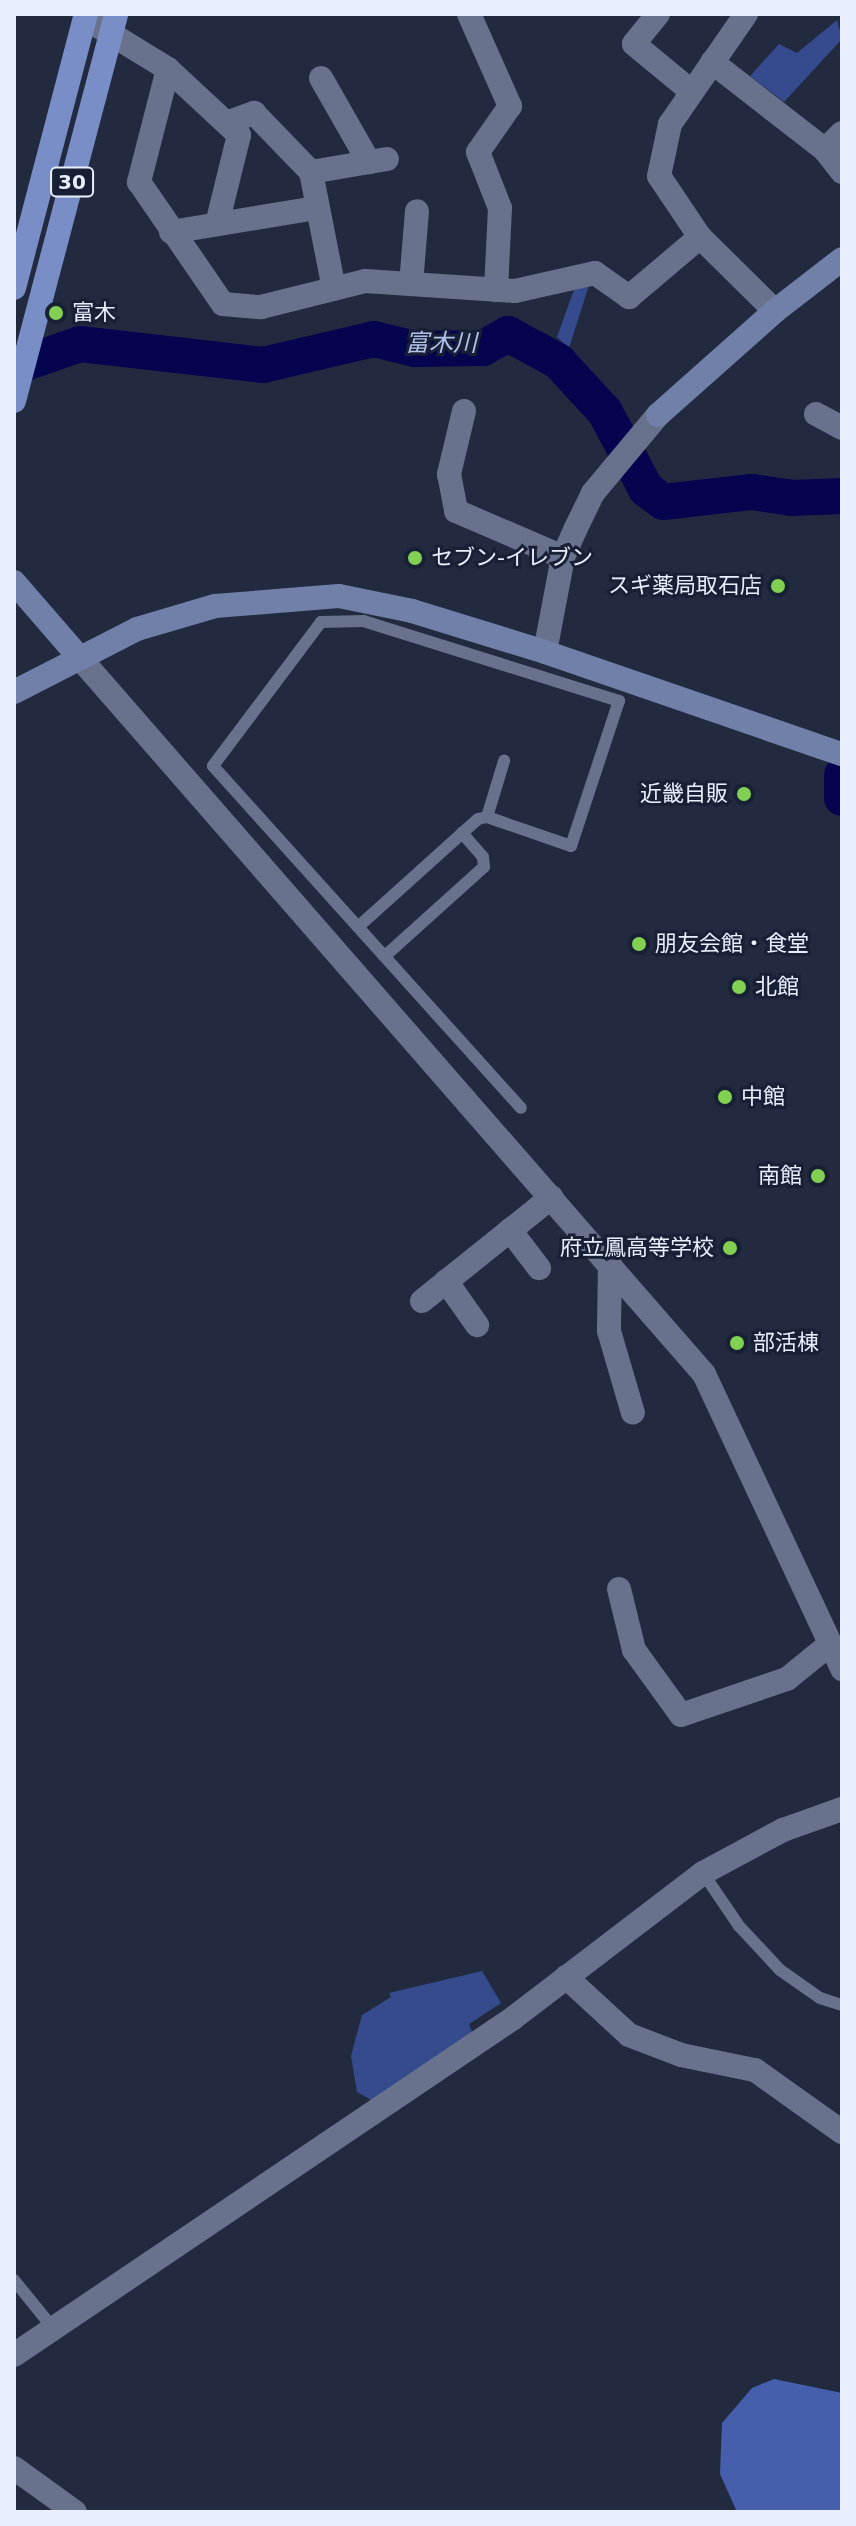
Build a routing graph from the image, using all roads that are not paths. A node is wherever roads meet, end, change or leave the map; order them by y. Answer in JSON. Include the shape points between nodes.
{"nodes":[{"id":1,"x":469,"y":14,"type":"edge"},
{"id":2,"x":658,"y":14,"type":"edge"},
{"id":3,"x":746,"y":14,"type":"edge"},
{"id":4,"x":86,"y":16,"type":"edge"},
{"id":5,"x":113,"y":24,"type":"edge"},
{"id":6,"x":712,"y":62,"type":"junction"},
{"id":7,"x":168,"y":69,"type":"junction"},
{"id":8,"x":321,"y":78,"type":"dead end"},
{"id":9,"x":692,"y":92,"type":"junction"},
{"id":10,"x":229,"y":122,"type":"junction"},
{"id":11,"x":833,"y":141,"type":"edge"},
{"id":12,"x":311,"y":172,"type":"junction"},
{"id":13,"x":842,"y":172,"type":"edge"},
{"id":14,"x":316,"y":208,"type":"junction"},
{"id":15,"x":417,"y":211,"type":"dead end"},
{"id":16,"x":217,"y":224,"type":"junction"},
{"id":17,"x":171,"y":232,"type":"junction"},
{"id":18,"x":700,"y":237,"type":"junction"},
{"id":19,"x":20,"y":238,"type":"edge"},
{"id":20,"x":842,"y":259,"type":"edge"},
{"id":21,"x":411,"y":284,"type":"junction"},
{"id":22,"x":14,"y":288,"type":"edge"},
{"id":23,"x":334,"y":289,"type":"junction"},
{"id":24,"x":496,"y":290,"type":"junction"},
{"id":25,"x":775,"y":311,"type":"junction"},
{"id":26,"x":16,"y":393,"type":"edge"},
{"id":27,"x":464,"y":411,"type":"dead end"},
{"id":28,"x":816,"y":414,"type":"dead end"},
{"id":29,"x":842,"y":428,"type":"edge"},
{"id":30,"x":563,"y":557,"type":"junction"},
{"id":31,"x":14,"y":582,"type":"edge"},
{"id":32,"x":545,"y":652,"type":"junction"},
{"id":33,"x":79,"y":657,"type":"junction"},
{"id":34,"x":623,"y":690,"type":"junction"},
{"id":35,"x":14,"y":692,"type":"edge"},
{"id":36,"x":842,"y":754,"type":"edge"},
{"id":37,"x":504,"y":761,"type":"dead end"},
{"id":38,"x":213,"y":766,"type":"junction"},
{"id":39,"x":191,"y":783,"type":"junction"},
{"id":40,"x":487,"y":817,"type":"junction"},
{"id":41,"x":462,"y":833,"type":"junction"},
{"id":42,"x":358,"y":927,"type":"junction"},
{"id":43,"x":385,"y":956,"type":"junction"},
{"id":44,"x":521,"y":1108,"type":"dead end"},
{"id":45,"x":552,"y":1197,"type":"junction"},
{"id":46,"x":510,"y":1230,"type":"junction"},
{"id":47,"x":610,"y":1264,"type":"junction"},
{"id":48,"x":539,"y":1268,"type":"dead end"},
{"id":49,"x":446,"y":1281,"type":"junction"},
{"id":50,"x":422,"y":1301,"type":"dead end"},
{"id":51,"x":477,"y":1325,"type":"dead end"},
{"id":52,"x":633,"y":1413,"type":"dead end"},
{"id":53,"x":619,"y":1589,"type":"dead end"},
{"id":54,"x":830,"y":1644,"type":"junction"},
{"id":55,"x":842,"y":1669,"type":"edge"},
{"id":56,"x":842,"y":1809,"type":"edge"},
{"id":57,"x":703,"y":1873,"type":"junction"},
{"id":58,"x":566,"y":1977,"type":"junction"},
{"id":59,"x":842,"y":2005,"type":"edge"},
{"id":60,"x":842,"y":2132,"type":"edge"},
{"id":61,"x":14,"y":2280,"type":"edge"},
{"id":62,"x":52,"y":2327,"type":"junction"},
{"id":63,"x":14,"y":2355,"type":"edge"},
{"id":64,"x":14,"y":2468,"type":"edge"},
{"id":65,"x":75,"y":2512,"type":"edge"}],
"edges":[{"from":1,"to":24,"type":"street","via":[[510,106],[478,152],[500,208]]},
{"from":2,"to":9,"type":"street","via":[[634,44]]},
{"from":3,"to":6,"type":"street"},
{"from":4,"to":5,"type":"street"},
{"from":4,"to":19,"type":"main road","number":"30"},
{"from":5,"to":7,"type":"street"},
{"from":5,"to":26,"type":"main road","number":"30"},
{"from":6,"to":9,"type":"street"},
{"from":6,"to":11,"type":"street"},
{"from":7,"to":10,"type":"street"},
{"from":7,"to":17,"type":"street","via":[[139,182]]},
{"from":8,"to":12,"type":"street","via":[[378,161]]},
{"from":9,"to":18,"type":"street","via":[[670,124],[659,176]]},
{"from":10,"to":12,"type":"street","via":[[254,113]]},
{"from":10,"to":16,"type":"street","via":[[239,135]]},
{"from":11,"to":13,"type":"street"},
{"from":12,"to":14,"type":"street"},
{"from":14,"to":16,"type":"street"},
{"from":14,"to":23,"type":"street"},
{"from":15,"to":21,"type":"street"},
{"from":16,"to":17,"type":"street"},
{"from":17,"to":23,"type":"street","via":[[223,304],[261,307]]},
{"from":18,"to":24,"type":"street","via":[[629,297],[595,273],[515,291]]},
{"from":18,"to":25,"type":"street"},
{"from":19,"to":22,"type":"main road","number":"30"},
{"from":20,"to":25,"type":"street"},
{"from":21,"to":23,"type":"street","via":[[365,281]]},
{"from":21,"to":24,"type":"street"},
{"from":25,"to":30,"type":"street","via":[[658,415],[593,493]]},
{"from":27,"to":30,"type":"street","via":[[449,474],[456,511]]},
{"from":28,"to":29,"type":"street"},
{"from":30,"to":32,"type":"street"},
{"from":31,"to":33,"type":"street"},
{"from":32,"to":33,"type":"street","via":[[412,611],[339,596],[215,606],[137,629]]},
{"from":32,"to":34,"type":"street"},
{"from":33,"to":35,"type":"street"},
{"from":33,"to":39,"type":"street"},
{"from":34,"to":36,"type":"street"},
{"from":34,"to":38,"type":"lane","via":[[364,621],[321,622]]},
{"from":34,"to":40,"type":"lane","via":[[571,846]]},
{"from":37,"to":40,"type":"lane"},
{"from":38,"to":39,"type":"lane"},
{"from":38,"to":42,"type":"lane"},
{"from":39,"to":45,"type":"street"},
{"from":40,"to":41,"type":"lane"},
{"from":41,"to":42,"type":"lane"},
{"from":41,"to":43,"type":"lane","via":[[483,857],[484,867]]},
{"from":42,"to":43,"type":"lane"},
{"from":43,"to":44,"type":"lane"},
{"from":45,"to":46,"type":"street"},
{"from":45,"to":47,"type":"street"},
{"from":46,"to":48,"type":"street"},
{"from":46,"to":49,"type":"street"},
{"from":47,"to":52,"type":"street","via":[[609,1331]]},
{"from":47,"to":54,"type":"street","via":[[704,1374]]},
{"from":49,"to":50,"type":"street"},
{"from":49,"to":51,"type":"street"},
{"from":53,"to":54,"type":"street","via":[[634,1650],[681,1715],[787,1679]]},
{"from":54,"to":55,"type":"street"},
{"from":56,"to":57,"type":"street","via":[[783,1830]]},
{"from":57,"to":58,"type":"street"},
{"from":57,"to":59,"type":"lane","via":[[739,1926],[780,1970],[820,1998]]},
{"from":58,"to":60,"type":"street","via":[[629,2035],[681,2055],[755,2070]]},
{"from":58,"to":62,"type":"street","via":[[236,2207]]},
{"from":61,"to":62,"type":"lane"},
{"from":62,"to":63,"type":"street"},
{"from":64,"to":65,"type":"street"}]}
